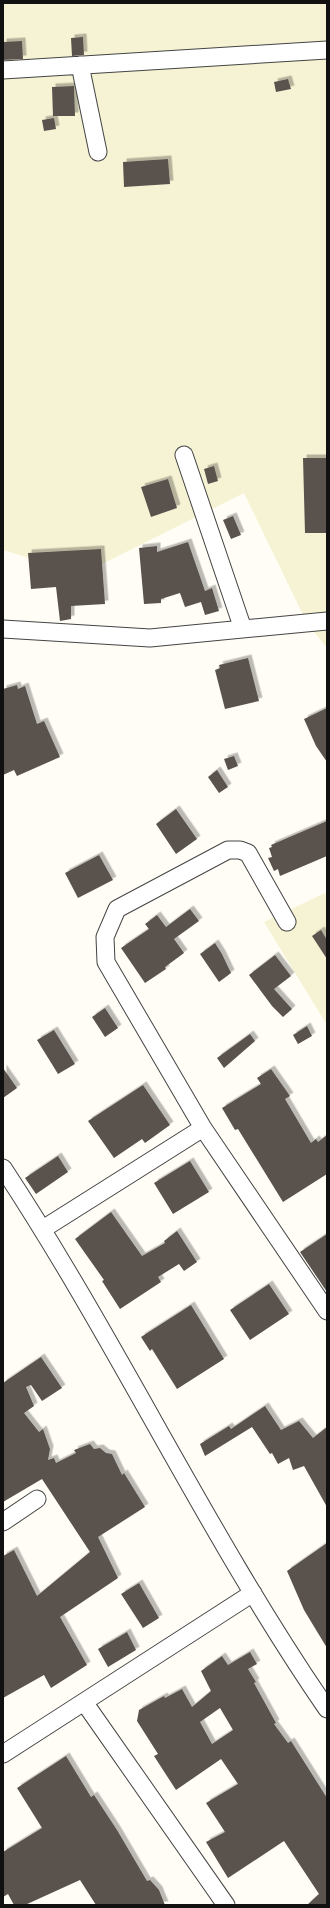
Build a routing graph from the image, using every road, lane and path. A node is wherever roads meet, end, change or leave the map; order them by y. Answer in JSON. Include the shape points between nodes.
{"nodes":[{"id":1,"x":327,"y":50,"type":"edge"},
{"id":2,"x":80,"y":65,"type":"junction"},
{"id":3,"x":3,"y":70,"type":"edge"},
{"id":4,"x":98,"y":152,"type":"dead end"},
{"id":5,"x":184,"y":455,"type":"dead end"},
{"id":6,"x":327,"y":621,"type":"edge"},
{"id":7,"x":3,"y":629,"type":"edge"},
{"id":8,"x":243,"y":629,"type":"junction"},
{"id":9,"x":287,"y":922,"type":"dead end"},
{"id":10,"x":203,"y":1128,"type":"junction"},
{"id":11,"x":3,"y":1168,"type":"edge"},
{"id":12,"x":43,"y":1229,"type":"junction"},
{"id":13,"x":327,"y":1311,"type":"edge"},
{"id":14,"x":38,"y":1499,"type":"dead end"},
{"id":15,"x":3,"y":1522,"type":"edge"},
{"id":16,"x":253,"y":1593,"type":"junction"},
{"id":17,"x":84,"y":1702,"type":"junction"},
{"id":18,"x":327,"y":1709,"type":"edge"},
{"id":19,"x":3,"y":1754,"type":"edge"},
{"id":20,"x":226,"y":1905,"type":"edge"}],
"edges":[{"from":1,"to":2,"type":"street"},
{"from":2,"to":3,"type":"street"},
{"from":2,"to":4,"type":"street"},
{"from":5,"to":8,"type":"street"},
{"from":6,"to":8,"type":"street"},
{"from":7,"to":8,"type":"street","via":[[150,638]]},
{"from":9,"to":10,"type":"street","via":[[248,853],[240,850],[228,850],[117,908],[106,937],[106,962]]},
{"from":10,"to":12,"type":"street"},
{"from":10,"to":13,"type":"street"},
{"from":11,"to":12,"type":"street"},
{"from":12,"to":16,"type":"street"},
{"from":14,"to":15,"type":"street"},
{"from":16,"to":17,"type":"street"},
{"from":16,"to":18,"type":"street"},
{"from":17,"to":19,"type":"street"},
{"from":17,"to":20,"type":"street"}]}
